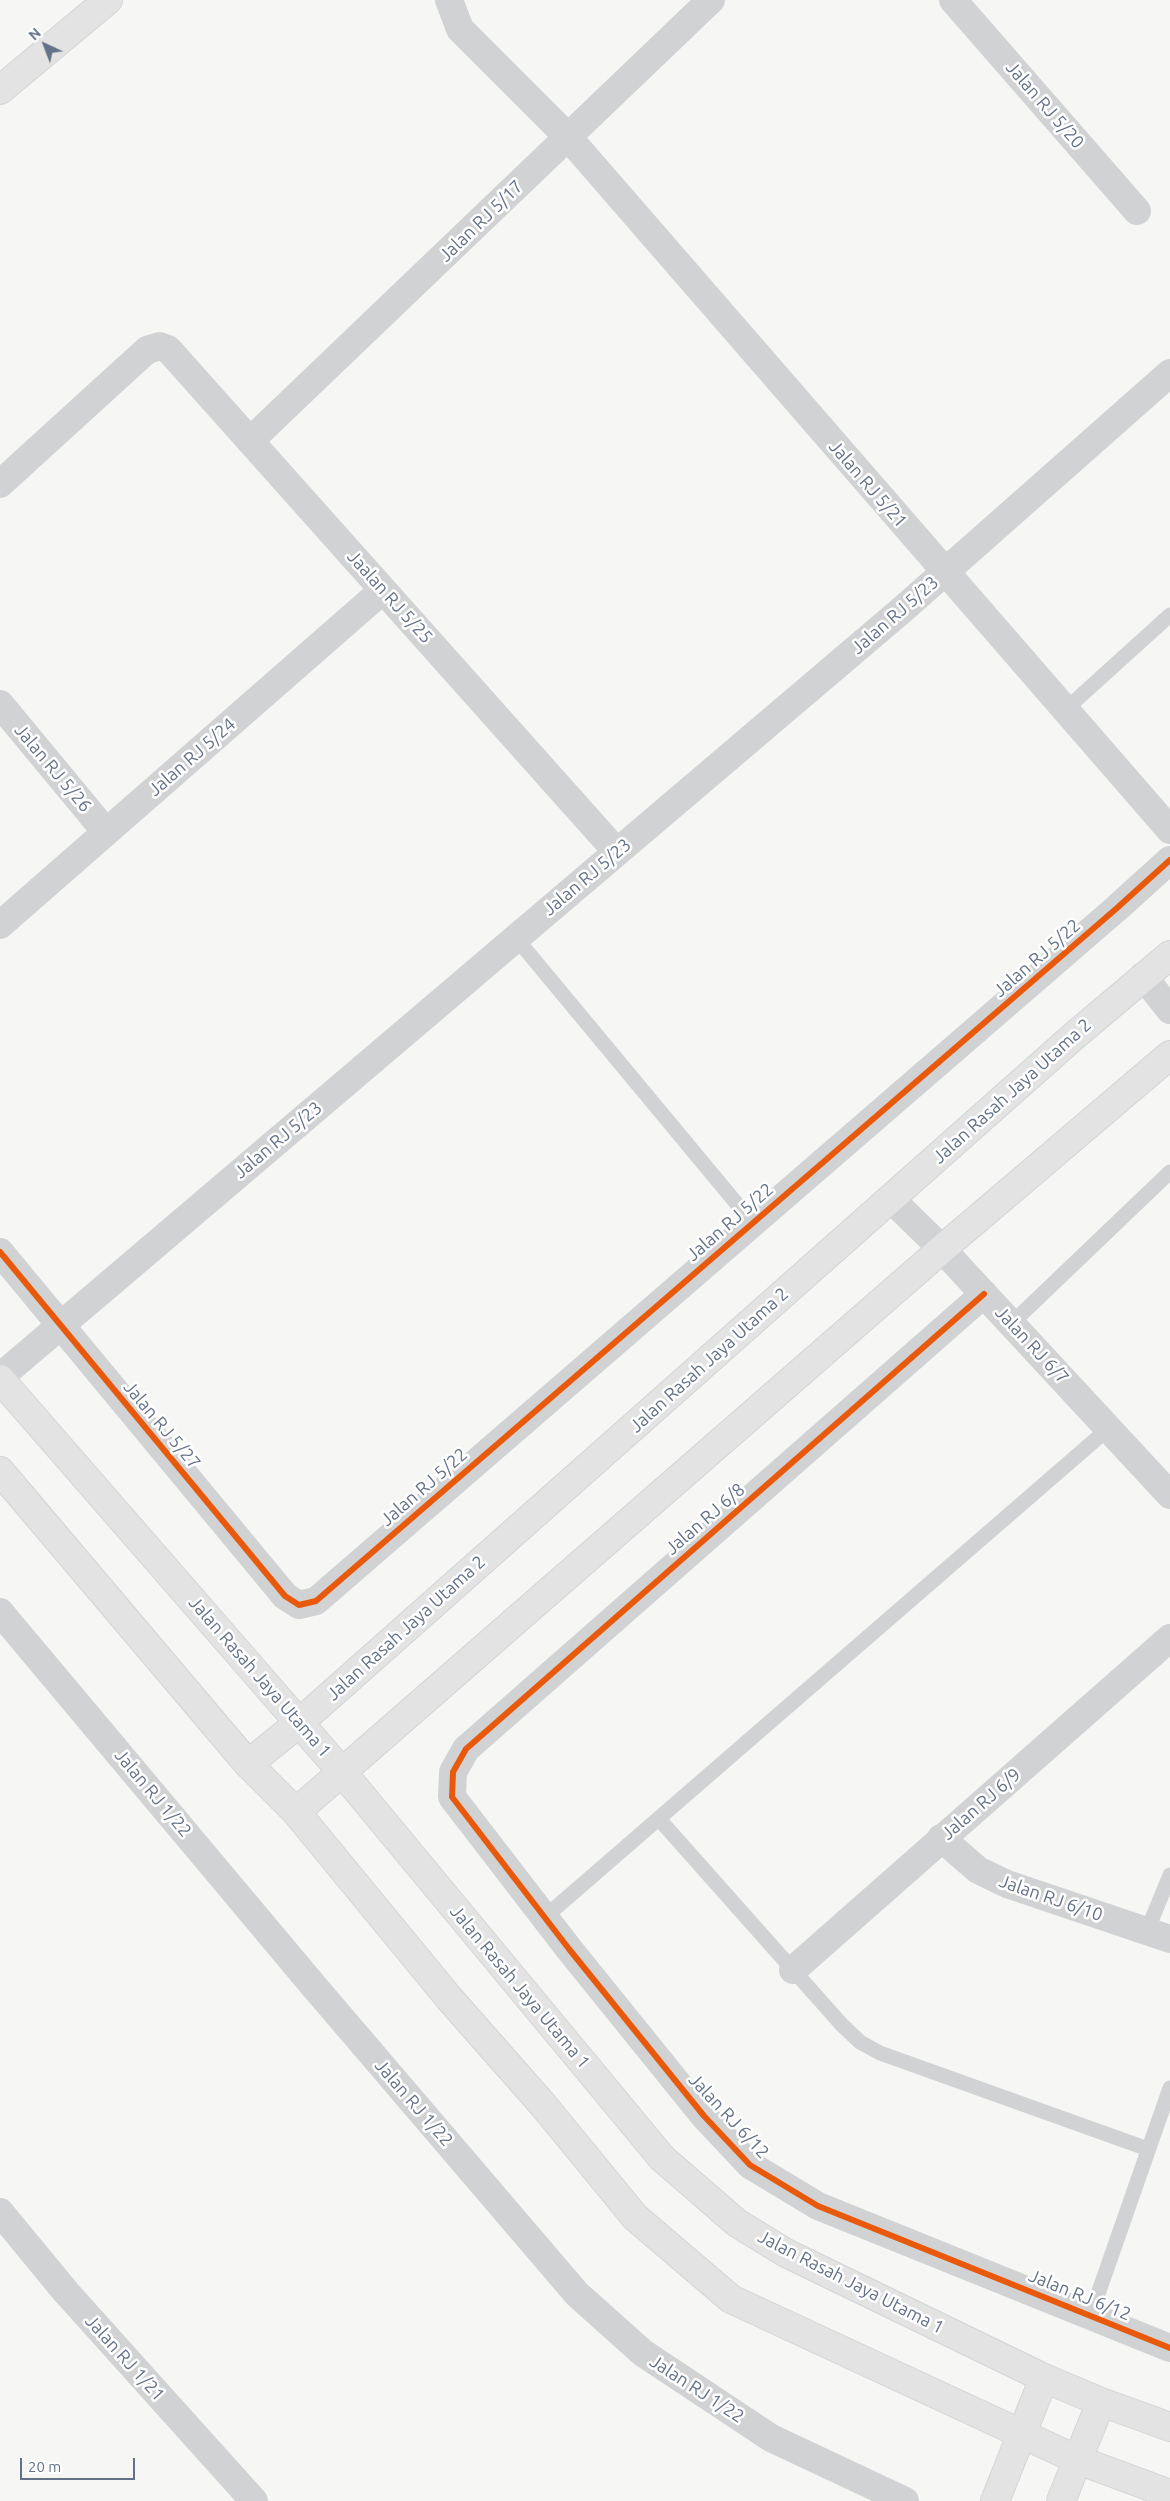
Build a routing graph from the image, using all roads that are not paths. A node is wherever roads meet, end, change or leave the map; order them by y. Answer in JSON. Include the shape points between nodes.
{"nodes":[{"id":1,"x":108,"y":0,"type":"edge"},
{"id":2,"x":449,"y":0,"type":"edge"},
{"id":3,"x":711,"y":0,"type":"edge"},
{"id":4,"x":953,"y":0,"type":"edge"},
{"id":5,"x":0,"y":90,"type":"edge"},
{"id":6,"x":568,"y":137,"type":"junction"},
{"id":7,"x":1137,"y":211,"type":"dead end"},
{"id":8,"x":1170,"y":373,"type":"edge"},
{"id":9,"x":250,"y":441,"type":"junction"},
{"id":10,"x":0,"y":484,"type":"edge"},
{"id":11,"x":944,"y":572,"type":"junction"},
{"id":12,"x":383,"y":590,"type":"junction"},
{"id":13,"x":1170,"y":615,"type":"edge"},
{"id":14,"x":0,"y":704,"type":"edge"},
{"id":15,"x":1065,"y":710,"type":"junction"},
{"id":16,"x":1170,"y":830,"type":"edge"},
{"id":17,"x":106,"y":832,"type":"junction"},
{"id":18,"x":617,"y":852,"type":"junction"},
{"id":19,"x":1170,"y":860,"type":"edge"},
{"id":20,"x":0,"y":925,"type":"edge"},
{"id":21,"x":516,"y":938,"type":"junction"},
{"id":22,"x":1170,"y":954,"type":"edge"},
{"id":23,"x":1143,"y":976,"type":"junction"},
{"id":24,"x":1170,"y":1010,"type":"edge"},
{"id":25,"x":1170,"y":1055,"type":"edge"},
{"id":26,"x":1170,"y":1172,"type":"edge"},
{"id":27,"x":891,"y":1199,"type":"junction"},
{"id":28,"x":752,"y":1222,"type":"junction"},
{"id":29,"x":942,"y":1249,"type":"junction"},
{"id":30,"x":0,"y":1252,"type":"edge"},
{"id":31,"x":984,"y":1294,"type":"junction"},
{"id":32,"x":1012,"y":1323,"type":"junction"},
{"id":33,"x":60,"y":1326,"type":"junction"},
{"id":34,"x":0,"y":1378,"type":"edge"},
{"id":35,"x":1109,"y":1428,"type":"junction"},
{"id":36,"x":0,"y":1471,"type":"edge"},
{"id":37,"x":1170,"y":1495,"type":"edge"},
{"id":38,"x":308,"y":1604,"type":"joint"},
{"id":39,"x":0,"y":1612,"type":"edge"},
{"id":40,"x":1170,"y":1638,"type":"edge"},
{"id":41,"x":299,"y":1723,"type":"junction"},
{"id":42,"x":248,"y":1764,"type":"junction"},
{"id":43,"x":342,"y":1772,"type":"junction"},
{"id":44,"x":453,"y":1772,"type":"joint"},
{"id":45,"x":296,"y":1812,"type":"junction"},
{"id":46,"x":659,"y":1819,"type":"junction"},
{"id":47,"x":941,"y":1838,"type":"junction"},
{"id":48,"x":1170,"y":1875,"type":"edge"},
{"id":49,"x":545,"y":1917,"type":"junction"},
{"id":50,"x":1159,"y":1935,"type":"edge"},
{"id":51,"x":793,"y":1970,"type":"junction"},
{"id":52,"x":1170,"y":2088,"type":"edge"},
{"id":53,"x":1148,"y":2149,"type":"junction"},
{"id":54,"x":0,"y":2212,"type":"edge"},
{"id":55,"x":1091,"y":2314,"type":"junction"},
{"id":56,"x":1170,"y":2348,"type":"edge"},
{"id":57,"x":1044,"y":2378,"type":"junction"},
{"id":58,"x":1101,"y":2402,"type":"junction"},
{"id":59,"x":1170,"y":2428,"type":"edge"},
{"id":60,"x":1021,"y":2433,"type":"junction"},
{"id":61,"x":1078,"y":2460,"type":"junction"},
{"id":62,"x":1170,"y":2494,"type":"edge"},
{"id":63,"x":254,"y":2501,"type":"edge"},
{"id":64,"x":905,"y":2501,"type":"edge"},
{"id":65,"x":995,"y":2501,"type":"edge"},
{"id":66,"x":1061,"y":2501,"type":"edge"}],
"edges":[{"from":1,"to":5,"type":"main road"},
{"from":2,"to":6,"type":"street","name":"Jalan RJ 5/21","via":[[460,29]]},
{"from":3,"to":6,"type":"street","name":"Jalan RJ 5/17"},
{"from":4,"to":7,"type":"street","name":"Jalan RJ 5/20"},
{"from":6,"to":9,"type":"street","name":"Jalan RJ 5/17"},
{"from":6,"to":11,"type":"street","name":"Jalan RJ 5/21"},
{"from":8,"to":11,"type":"street","name":"Jalan RJ 5/23"},
{"from":9,"to":10,"type":"street","name":"Jaalan RJ 5/25","via":[[175,355],[160,346],[147,350]]},
{"from":9,"to":12,"type":"street","name":"Jaalan RJ 5/25"},
{"from":11,"to":15,"type":"street","name":"Jalan RJ 5/21"},
{"from":11,"to":18,"type":"street","name":"Jalan RJ 5/23"},
{"from":12,"to":17,"type":"street","name":"Jalan RJ 5/24"},
{"from":12,"to":18,"type":"street","name":"Jaalan RJ 5/25"},
{"from":13,"to":15,"type":"lane"},
{"from":14,"to":17,"type":"street","name":"Jalan RJ 5/26"},
{"from":15,"to":16,"type":"street","name":"Jalan RJ 5/21"},
{"from":17,"to":20,"type":"street","name":"Jalan RJ 5/24"},
{"from":18,"to":21,"type":"street","name":"Jalan RJ 5/23"},
{"from":19,"to":28,"type":"street","name":"Jalan RJ 5/22"},
{"from":21,"to":28,"type":"lane"},
{"from":21,"to":33,"type":"street","name":"Jalan RJ 5/23"},
{"from":22,"to":23,"type":"main road","name":"Jalan Rasah Jaya Utama 2"},
{"from":23,"to":24,"type":"street"},
{"from":23,"to":27,"type":"main road","name":"Jalan Rasah Jaya Utama 2"},
{"from":25,"to":29,"type":"main road"},
{"from":26,"to":32,"type":"lane"},
{"from":27,"to":29,"type":"street","name":"Jalan RJ 6/7"},
{"from":27,"to":41,"type":"main road","name":"Jalan Rasah Jaya Utama 2"},
{"from":28,"to":38,"type":"street","name":"Jalan RJ 5/22","via":[[316,1601]]},
{"from":29,"to":31,"type":"street","name":"Jalan RJ 6/7"},
{"from":29,"to":43,"type":"main road"},
{"from":30,"to":33,"type":"street","name":"Jalan RJ 5/27"},
{"from":31,"to":32,"type":"street","name":"Jalan RJ 6/7"},
{"from":31,"to":44,"type":"street","name":"Jalan RJ 6/8","via":[[466,1749]]},
{"from":32,"to":35,"type":"street","name":"Jalan RJ 6/7"},
{"from":33,"to":34,"type":"street","name":"Jalan RJ 5/23"},
{"from":33,"to":38,"type":"street","name":"Jalan RJ 5/27","via":[[285,1596],[299,1605]]},
{"from":34,"to":41,"type":"main road","name":"Jalan Rasah Jaya Utama 1"},
{"from":35,"to":37,"type":"street","name":"Jalan RJ 6/7"},
{"from":35,"to":46,"type":"lane"},
{"from":36,"to":42,"type":"main road"},
{"from":39,"to":64,"type":"street","name":"Jalan RJ 1/22","via":[[577,2294],[643,2353],[771,2438]]},
{"from":40,"to":47,"type":"street","name":"Jalan RJ 6/9"},
{"from":41,"to":42,"type":"main road","name":"Jalan Rasah Jaya Utama 2"},
{"from":41,"to":43,"type":"main road","name":"Jalan Rasah Jaya Utama 1"},
{"from":42,"to":45,"type":"main road"},
{"from":43,"to":45,"type":"main road"},
{"from":43,"to":57,"type":"main road","name":"Jalan Rasah Jaya Utama 1","via":[[662,2158],[737,2223],[786,2253]]},
{"from":44,"to":49,"type":"street","name":"Jalan RJ 6/12","via":[[452,1797]]},
{"from":45,"to":60,"type":"main road","via":[[635,2217],[731,2299]]},
{"from":46,"to":49,"type":"lane"},
{"from":46,"to":51,"type":"lane"},
{"from":47,"to":50,"type":"street","name":"Jalan RJ 6/10","via":[[978,1870],[1007,1884]]},
{"from":47,"to":51,"type":"street","name":"Jalan RJ 6/9"},
{"from":48,"to":50,"type":"lane"},
{"from":49,"to":55,"type":"street","name":"Jalan RJ 6/12","via":[[704,2116],[750,2165],[818,2206]]},
{"from":51,"to":53,"type":"lane","via":[[842,2025],[860,2042],[880,2053]]},
{"from":52,"to":53,"type":"lane"},
{"from":53,"to":55,"type":"lane"},
{"from":54,"to":63,"type":"street","name":"Jalan RJ 1/21","via":[[66,2292]]},
{"from":55,"to":56,"type":"street","name":"Jalan RJ 6/12"},
{"from":57,"to":58,"type":"main road","name":"Jalan Rasah Jaya Utama 1"},
{"from":57,"to":60,"type":"main road"},
{"from":58,"to":59,"type":"main road","name":"Jalan Rasah Jaya Utama 1"},
{"from":58,"to":61,"type":"main road"},
{"from":60,"to":61,"type":"main road"},
{"from":60,"to":65,"type":"main road"},
{"from":61,"to":62,"type":"main road"},
{"from":61,"to":66,"type":"main road"}]}
